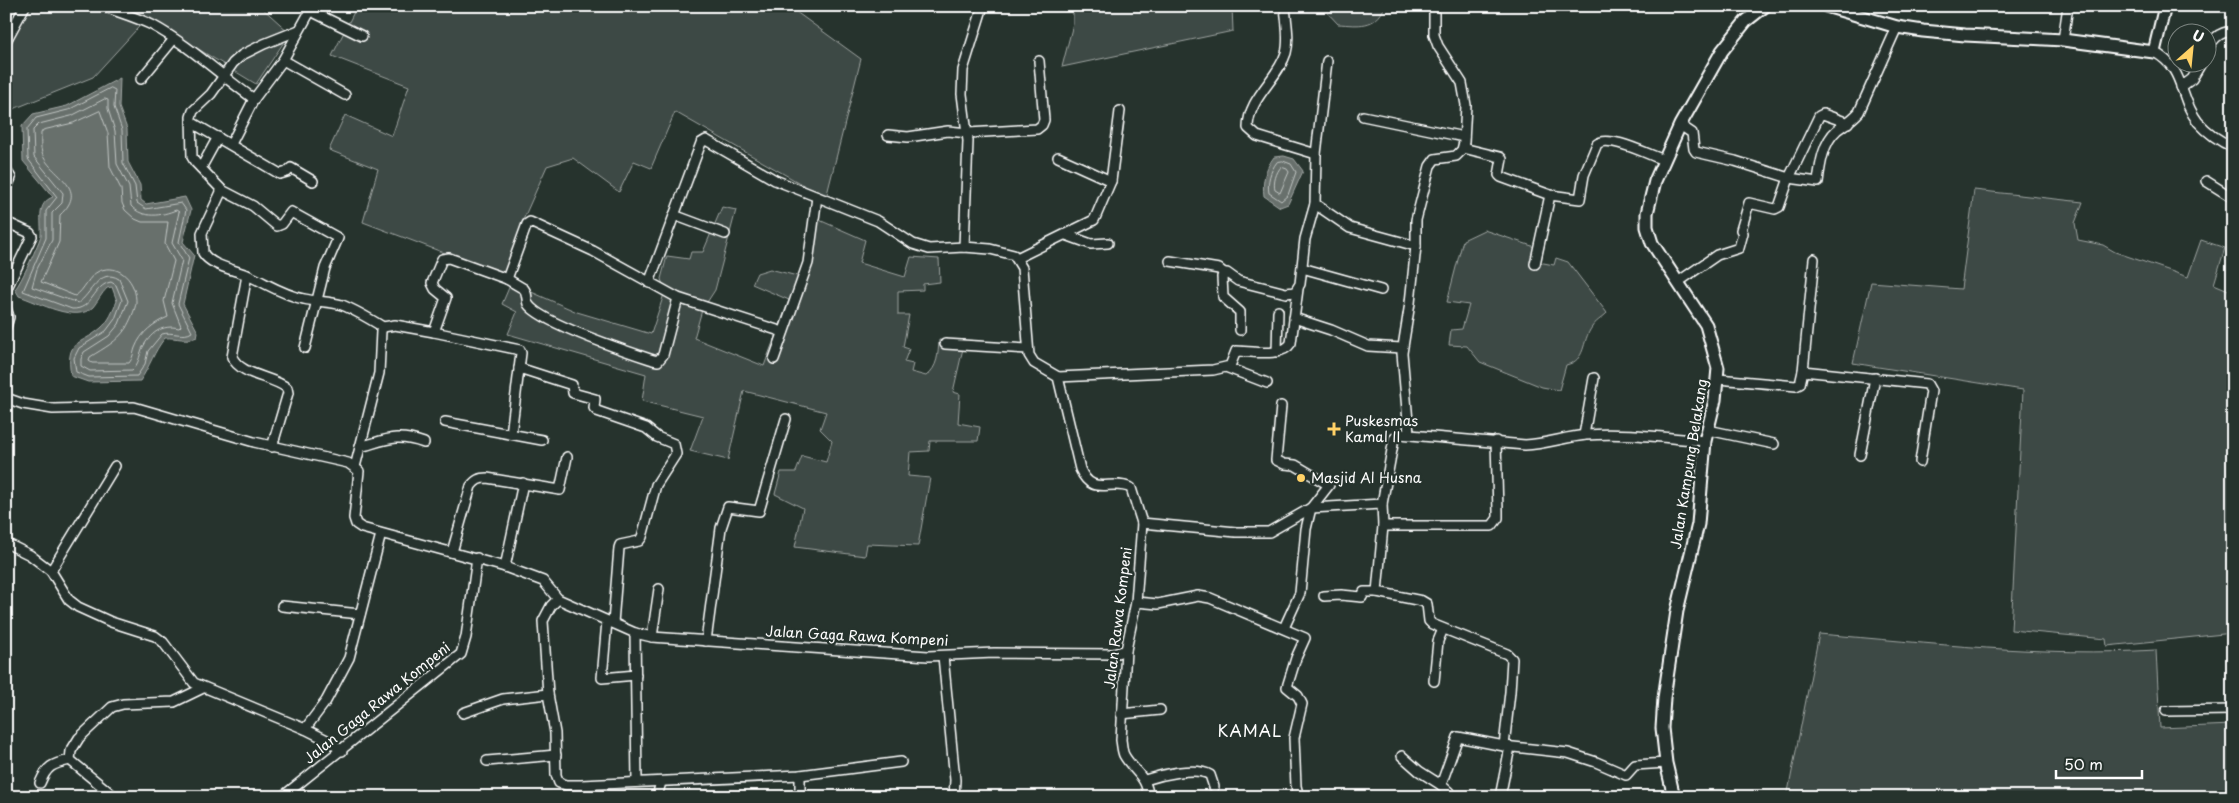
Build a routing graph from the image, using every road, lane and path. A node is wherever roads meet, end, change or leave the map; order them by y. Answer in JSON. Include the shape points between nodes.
{"nodes":[{"id":1,"x":25,"y":6,"type":"edge"},
{"id":2,"x":102,"y":6,"type":"edge"},
{"id":3,"x":984,"y":6,"type":"edge"},
{"id":4,"x":1285,"y":6,"type":"edge"},
{"id":5,"x":1434,"y":6,"type":"edge"},
{"id":6,"x":1765,"y":6,"type":"edge"},
{"id":7,"x":1826,"y":6,"type":"edge"},
{"id":8,"x":2068,"y":6,"type":"edge"},
{"id":9,"x":2165,"y":6,"type":"edge"},
{"id":10,"x":312,"y":8,"type":"edge"},
{"id":11,"x":1897,"y":27,"type":"junction"},
{"id":12,"x":299,"y":30,"type":"junction"},
{"id":13,"x":2233,"y":32,"type":"edge"},
{"id":14,"x":362,"y":36,"type":"dead end"},
{"id":15,"x":2216,"y":36,"type":"edge"},
{"id":16,"x":174,"y":39,"type":"junction"},
{"id":17,"x":2063,"y":40,"type":"junction"},
{"id":18,"x":6,"y":41,"type":"edge"},
{"id":19,"x":2154,"y":52,"type":"junction"},
{"id":20,"x":283,"y":60,"type":"junction"},
{"id":21,"x":1039,"y":61,"type":"dead end"},
{"id":22,"x":1327,"y":61,"type":"dead end"},
{"id":23,"x":2196,"y":72,"type":"edge"},
{"id":24,"x":222,"y":76,"type":"junction"},
{"id":25,"x":141,"y":79,"type":"dead end"},
{"id":26,"x":2181,"y":87,"type":"junction"},
{"id":27,"x":345,"y":95,"type":"dead end"},
{"id":28,"x":254,"y":99,"type":"junction"},
{"id":29,"x":1120,"y":111,"type":"dead end"},
{"id":30,"x":1363,"y":116,"type":"dead end"},
{"id":31,"x":191,"y":122,"type":"junction"},
{"id":32,"x":1848,"y":123,"type":"junction"},
{"id":33,"x":1680,"y":125,"type":"junction"},
{"id":34,"x":968,"y":133,"type":"junction"},
{"id":35,"x":888,"y":135,"type":"dead end"},
{"id":36,"x":218,"y":137,"type":"junction"},
{"id":37,"x":1464,"y":137,"type":"junction"},
{"id":38,"x":231,"y":144,"type":"junction"},
{"id":39,"x":2233,"y":147,"type":"edge"},
{"id":40,"x":1463,"y":148,"type":"junction"},
{"id":41,"x":1316,"y":154,"type":"junction"},
{"id":42,"x":1058,"y":158,"type":"dead end"},
{"id":43,"x":1664,"y":160,"type":"junction"},
{"id":44,"x":201,"y":168,"type":"junction"},
{"id":45,"x":6,"y":170,"type":"edge"},
{"id":46,"x":1789,"y":178,"type":"junction"},
{"id":47,"x":313,"y":181,"type":"dead end"},
{"id":48,"x":1111,"y":181,"type":"junction"},
{"id":49,"x":2206,"y":181,"type":"dead end"},
{"id":50,"x":6,"y":189,"type":"edge"},
{"id":51,"x":222,"y":190,"type":"junction"},
{"id":52,"x":1550,"y":195,"type":"junction"},
{"id":53,"x":821,"y":198,"type":"junction"},
{"id":54,"x":2233,"y":198,"type":"edge"},
{"id":55,"x":1315,"y":204,"type":"junction"},
{"id":56,"x":674,"y":215,"type":"junction"},
{"id":57,"x":6,"y":222,"type":"edge"},
{"id":58,"x":724,"y":234,"type":"dead end"},
{"id":59,"x":1066,"y":235,"type":"junction"},
{"id":60,"x":1108,"y":243,"type":"dead end"},
{"id":61,"x":1416,"y":246,"type":"junction"},
{"id":62,"x":964,"y":247,"type":"junction"},
{"id":63,"x":1017,"y":258,"type":"junction"},
{"id":64,"x":1814,"y":258,"type":"dead end"},
{"id":65,"x":1170,"y":261,"type":"dead end"},
{"id":66,"x":1534,"y":264,"type":"dead end"},
{"id":67,"x":1302,"y":268,"type":"junction"},
{"id":68,"x":1224,"y":273,"type":"junction"},
{"id":69,"x":247,"y":275,"type":"junction"},
{"id":70,"x":507,"y":279,"type":"junction"},
{"id":71,"x":1678,"y":282,"type":"junction"},
{"id":72,"x":649,"y":283,"type":"junction"},
{"id":73,"x":1298,"y":289,"type":"junction"},
{"id":74,"x":6,"y":290,"type":"edge"},
{"id":75,"x":1381,"y":290,"type":"dead end"},
{"id":76,"x":678,"y":298,"type":"junction"},
{"id":77,"x":317,"y":301,"type":"junction"},
{"id":78,"x":7,"y":311,"type":"edge"},
{"id":79,"x":1278,"y":311,"type":"dead end"},
{"id":80,"x":1294,"y":318,"type":"junction"},
{"id":81,"x":6,"y":326,"type":"edge"},
{"id":82,"x":383,"y":327,"type":"junction"},
{"id":83,"x":1240,"y":330,"type":"dead end"},
{"id":84,"x":434,"y":332,"type":"junction"},
{"id":85,"x":783,"y":332,"type":"junction"},
{"id":86,"x":946,"y":344,"type":"dead end"},
{"id":87,"x":305,"y":348,"type":"dead end"},
{"id":88,"x":1402,"y":348,"type":"junction"},
{"id":89,"x":1028,"y":349,"type":"junction"},
{"id":90,"x":1277,"y":352,"type":"junction"},
{"id":91,"x":774,"y":359,"type":"dead end"},
{"id":92,"x":519,"y":368,"type":"junction"},
{"id":93,"x":1228,"y":368,"type":"junction"},
{"id":94,"x":1803,"y":371,"type":"junction"},
{"id":95,"x":1058,"y":377,"type":"junction"},
{"id":96,"x":1594,"y":378,"type":"dead end"},
{"id":97,"x":1875,"y":378,"type":"junction"},
{"id":98,"x":1718,"y":379,"type":"junction"},
{"id":99,"x":1267,"y":383,"type":"dead end"},
{"id":100,"x":6,"y":398,"type":"edge"},
{"id":101,"x":1281,"y":406,"type":"dead end"},
{"id":102,"x":786,"y":419,"type":"dead end"},
{"id":103,"x":446,"y":422,"type":"dead end"},
{"id":104,"x":1409,"y":433,"type":"junction"},
{"id":105,"x":511,"y":434,"type":"junction"},
{"id":106,"x":1584,"y":435,"type":"junction"},
{"id":107,"x":1706,"y":435,"type":"junction"},
{"id":108,"x":542,"y":440,"type":"dead end"},
{"id":109,"x":1496,"y":441,"type":"junction"},
{"id":110,"x":424,"y":443,"type":"dead end"},
{"id":111,"x":1774,"y":444,"type":"dead end"},
{"id":112,"x":272,"y":447,"type":"junction"},
{"id":113,"x":360,"y":447,"type":"junction"},
{"id":114,"x":1860,"y":455,"type":"dead end"},
{"id":115,"x":567,"y":457,"type":"dead end"},
{"id":116,"x":1920,"y":462,"type":"dead end"},
{"id":117,"x":115,"y":466,"type":"dead end"},
{"id":118,"x":355,"y":467,"type":"junction"},
{"id":119,"x":523,"y":483,"type":"junction"},
{"id":120,"x":1382,"y":504,"type":"junction"},
{"id":121,"x":1311,"y":508,"type":"junction"},
{"id":122,"x":1142,"y":523,"type":"junction"},
{"id":123,"x":1383,"y":526,"type":"junction"},
{"id":124,"x":381,"y":534,"type":"junction"},
{"id":125,"x":6,"y":543,"type":"edge"},
{"id":126,"x":452,"y":552,"type":"junction"},
{"id":127,"x":477,"y":558,"type":"junction"},
{"id":128,"x":505,"y":567,"type":"junction"},
{"id":129,"x":50,"y":570,"type":"junction"},
{"id":130,"x":658,"y":589,"type":"dead end"},
{"id":131,"x":1377,"y":592,"type":"junction"},
{"id":132,"x":1324,"y":596,"type":"dead end"},
{"id":133,"x":558,"y":599,"type":"junction"},
{"id":134,"x":1136,"y":602,"type":"junction"},
{"id":135,"x":282,"y":606,"type":"dead end"},
{"id":136,"x":360,"y":614,"type":"junction"},
{"id":137,"x":610,"y":622,"type":"junction"},
{"id":138,"x":1284,"y":628,"type":"junction"},
{"id":139,"x":1443,"y":629,"type":"junction"},
{"id":140,"x":635,"y":633,"type":"junction"},
{"id":141,"x":652,"y":637,"type":"junction"},
{"id":142,"x":706,"y":641,"type":"junction"},
{"id":143,"x":1126,"y":650,"type":"junction"},
{"id":144,"x":943,"y":656,"type":"junction"},
{"id":145,"x":636,"y":676,"type":"junction"},
{"id":146,"x":1434,"y":681,"type":"dead end"},
{"id":147,"x":203,"y":688,"type":"junction"},
{"id":148,"x":548,"y":694,"type":"junction"},
{"id":149,"x":1160,"y":710,"type":"dead end"},
{"id":150,"x":2166,"y":710,"type":"dead end"},
{"id":151,"x":2233,"y":710,"type":"edge"},
{"id":152,"x":463,"y":714,"type":"dead end"},
{"id":153,"x":1121,"y":714,"type":"junction"},
{"id":154,"x":305,"y":729,"type":"junction"},
{"id":155,"x":1507,"y":746,"type":"junction"},
{"id":156,"x":342,"y":751,"type":"junction"},
{"id":157,"x":556,"y":755,"type":"junction"},
{"id":158,"x":1402,"y":756,"type":"dead end"},
{"id":159,"x":70,"y":760,"type":"junction"},
{"id":160,"x":487,"y":761,"type":"dead end"},
{"id":161,"x":901,"y":762,"type":"dead end"},
{"id":162,"x":1666,"y":763,"type":"junction"},
{"id":163,"x":800,"y":775,"type":"junction"},
{"id":164,"x":1145,"y":780,"type":"junction"},
{"id":165,"x":637,"y":782,"type":"junction"},
{"id":166,"x":661,"y":782,"type":"junction"},
{"id":167,"x":40,"y":783,"type":"dead end"},
{"id":168,"x":1441,"y":785,"type":"junction"},
{"id":169,"x":1214,"y":787,"type":"dead end"},
{"id":170,"x":115,"y":797,"type":"edge"},
{"id":171,"x":282,"y":797,"type":"edge"},
{"id":172,"x":658,"y":797,"type":"edge"},
{"id":173,"x":800,"y":797,"type":"edge"},
{"id":174,"x":954,"y":797,"type":"edge"},
{"id":175,"x":1148,"y":797,"type":"edge"},
{"id":176,"x":1302,"y":797,"type":"edge"},
{"id":177,"x":1450,"y":797,"type":"edge"},
{"id":178,"x":1500,"y":797,"type":"edge"},
{"id":179,"x":1674,"y":797,"type":"edge"}],
"edges":[{"from":1,"to":18,"type":"street"},
{"from":2,"to":16,"type":"street","via":[[150,24]]},
{"from":3,"to":34,"type":"street","via":[[963,70],[962,94]]},
{"from":4,"to":41,"type":"street","via":[[1286,53],[1254,106],[1248,128],[1257,136]]},
{"from":5,"to":37,"type":"street","via":[[1436,41],[1464,91]]},
{"from":6,"to":33,"type":"street","name":"Jalan Kampung Belakang","via":[[1732,36]]},
{"from":7,"to":11,"type":"street"},
{"from":8,"to":17,"type":"street"},
{"from":9,"to":19,"type":"street"},
{"from":10,"to":12,"type":"street"},
{"from":10,"to":14,"type":"street"},
{"from":11,"to":17,"type":"street","via":[[1965,36]]},
{"from":11,"to":32,"type":"street","via":[[1859,112]]},
{"from":12,"to":20,"type":"street"},
{"from":12,"to":24,"type":"street","via":[[242,55]]},
{"from":13,"to":15,"type":"street"},
{"from":16,"to":24,"type":"street"},
{"from":16,"to":25,"type":"street"},
{"from":17,"to":19,"type":"street"},
{"from":19,"to":26,"type":"street","via":[[2171,64]]},
{"from":20,"to":27,"type":"street"},
{"from":20,"to":28,"type":"street"},
{"from":21,"to":34,"type":"street","via":[[1042,125],[1037,129]]},
{"from":22,"to":41,"type":"street"},
{"from":23,"to":26,"type":"street"},
{"from":24,"to":28,"type":"street"},
{"from":24,"to":31,"type":"street","via":[[193,111]]},
{"from":26,"to":39,"type":"street","via":[[2198,122]]},
{"from":28,"to":38,"type":"street"},
{"from":29,"to":48,"type":"street"},
{"from":30,"to":37,"type":"street"},
{"from":31,"to":36,"type":"street"},
{"from":31,"to":44,"type":"street","via":[[192,157]]},
{"from":32,"to":46,"type":"street","via":[[1836,131],[1829,142],[1818,182]]},
{"from":32,"to":46,"type":"street","via":[[1823,114],[1819,116]]},
{"from":33,"to":43,"type":"street","name":"Jalan Kampung Belakang"},
{"from":33,"to":46,"type":"street","via":[[1692,133],[1696,152]]},
{"from":34,"to":35,"type":"street"},
{"from":34,"to":62,"type":"street"},
{"from":36,"to":38,"type":"street"},
{"from":36,"to":44,"type":"street"},
{"from":37,"to":40,"type":"street"},
{"from":38,"to":47,"type":"street","via":[[280,174],[291,168]]},
{"from":40,"to":52,"type":"street","via":[[1500,157],[1499,176]]},
{"from":40,"to":61,"type":"street","via":[[1456,156],[1435,159],[1430,166],[1416,220]]},
{"from":41,"to":55,"type":"street"},
{"from":42,"to":48,"type":"street"},
{"from":43,"to":52,"type":"street","via":[[1618,142],[1601,141],[1584,175],[1580,199]]},
{"from":43,"to":71,"type":"street","name":"Jalan Kampung Belakang","via":[[1651,192],[1647,227],[1652,243]]},
{"from":44,"to":51,"type":"street"},
{"from":45,"to":50,"type":"street","via":[[11,178]]},
{"from":46,"to":71,"type":"street","via":[[1777,208],[1748,204],[1739,248],[1717,255]]},
{"from":48,"to":59,"type":"street","via":[[1094,220]]},
{"from":49,"to":54,"type":"street"},
{"from":51,"to":69,"type":"street","via":[[202,233],[203,253],[220,265]]},
{"from":51,"to":77,"type":"street","via":[[253,206],[277,226],[291,212],[338,238],[325,268]]},
{"from":52,"to":66,"type":"street"},
{"from":53,"to":56,"type":"street","via":[[775,180],[706,140],[701,143]]},
{"from":53,"to":62,"type":"street","via":[[878,221],[913,244],[930,248]]},
{"from":53,"to":85,"type":"street","via":[[808,263]]},
{"from":55,"to":61,"type":"street","via":[[1350,228]]},
{"from":55,"to":67,"type":"street","via":[[1305,239]]},
{"from":56,"to":58,"type":"street"},
{"from":56,"to":72,"type":"street"},
{"from":57,"to":74,"type":"street","via":[[32,236]]},
{"from":59,"to":60,"type":"street","via":[[1091,244]]},
{"from":59,"to":63,"type":"street"},
{"from":61,"to":88,"type":"street"},
{"from":62,"to":63,"type":"street","via":[[990,249]]},
{"from":63,"to":89,"type":"street","via":[[1022,268]]},
{"from":64,"to":94,"type":"street"},
{"from":65,"to":68,"type":"street","via":[[1219,269]]},
{"from":67,"to":73,"type":"street"},
{"from":67,"to":75,"type":"street"},
{"from":68,"to":73,"type":"street","via":[[1286,293]]},
{"from":68,"to":83,"type":"street","via":[[1222,298],[1240,312]]},
{"from":69,"to":77,"type":"street","via":[[277,290]]},
{"from":69,"to":112,"type":"street","via":[[232,357],[242,368],[287,388]]},
{"from":70,"to":72,"type":"street","via":[[530,222],[593,251]]},
{"from":70,"to":76,"type":"street","via":[[524,289],[530,306],[551,320],[580,334],[658,361],[663,355]]},
{"from":70,"to":84,"type":"street","via":[[449,258],[442,259],[432,283],[446,298]]},
{"from":71,"to":98,"type":"street","name":"Jalan Kampung Belakang","via":[[1706,325]]},
{"from":72,"to":76,"type":"street"},
{"from":73,"to":80,"type":"street"},
{"from":76,"to":85,"type":"street"},
{"from":77,"to":82,"type":"street","via":[[340,304]]},
{"from":77,"to":87,"type":"street"},
{"from":78,"to":81,"type":"street"},
{"from":79,"to":90,"type":"street"},
{"from":80,"to":88,"type":"street","via":[[1368,346]]},
{"from":80,"to":90,"type":"street","via":[[1290,345]]},
{"from":82,"to":84,"type":"street","via":[[395,325]]},
{"from":82,"to":113,"type":"street","name":"Jalan Gaga Rawa Kompeni","via":[[378,373]]},
{"from":84,"to":92,"type":"street","via":[[520,350]]},
{"from":85,"to":91,"type":"street"},
{"from":86,"to":89,"type":"street"},
{"from":88,"to":104,"type":"street"},
{"from":89,"to":95,"type":"street","via":[[1034,363]]},
{"from":90,"to":93,"type":"street","via":[[1236,351]]},
{"from":92,"to":105,"type":"street"},
{"from":92,"to":137,"type":"street","via":[[572,386],[574,394],[595,399],[597,412],[646,428],[674,444],[676,454],[656,485],[642,537],[639,542],[618,548]]},
{"from":93,"to":95,"type":"street"},
{"from":93,"to":99,"type":"street"},
{"from":94,"to":97,"type":"street"},
{"from":94,"to":98,"type":"street","via":[[1796,386]]},
{"from":95,"to":122,"type":"street","via":[[1084,479],[1090,484],[1131,488]]},
{"from":96,"to":106,"type":"street"},
{"from":97,"to":114,"type":"street"},
{"from":97,"to":116,"type":"street","via":[[1924,382],[1929,386]]},
{"from":98,"to":107,"type":"street","name":"Jalan Kampung Belakang"},
{"from":100,"to":112,"type":"street","via":[[53,409],[134,407]]},
{"from":101,"to":121,"type":"street","via":[[1276,460],[1295,465],[1329,485]]},
{"from":102,"to":142,"type":"street","via":[[759,511],[728,507],[721,528]]},
{"from":103,"to":105,"type":"street"},
{"from":104,"to":109,"type":"street"},
{"from":104,"to":120,"type":"street","via":[[1399,434],[1394,439]]},
{"from":105,"to":108,"type":"street"},
{"from":106,"to":107,"type":"street"},
{"from":106,"to":109,"type":"street","via":[[1543,444]]},
{"from":107,"to":111,"type":"street"},
{"from":107,"to":162,"type":"street","name":"Jalan Kampung Belakang","via":[[1698,524],[1677,611],[1664,698],[1662,728]]},
{"from":109,"to":123,"type":"street","via":[[1498,518],[1492,526]]},
{"from":110,"to":113,"type":"street","via":[[396,436]]},
{"from":112,"to":118,"type":"street"},
{"from":113,"to":118,"type":"street","name":"Jalan Gaga Rawa Kompeni"},
{"from":115,"to":119,"type":"street","via":[[560,490]]},
{"from":117,"to":129,"type":"street"},
{"from":118,"to":124,"type":"street","name":"Jalan Gaga Rawa Kompeni","via":[[359,471],[356,524]]},
{"from":119,"to":126,"type":"street","via":[[487,478],[474,481]]},
{"from":119,"to":128,"type":"street"},
{"from":120,"to":121,"type":"street"},
{"from":120,"to":123,"type":"street"},
{"from":121,"to":122,"type":"street","via":[[1269,532]]},
{"from":121,"to":138,"type":"street","via":[[1300,593]]},
{"from":122,"to":134,"type":"street","name":"Jalan Rawa Kompeni"},
{"from":123,"to":131,"type":"street"},
{"from":124,"to":126,"type":"street","name":"Jalan Gaga Rawa Kompeni"},
{"from":124,"to":136,"type":"street"},
{"from":125,"to":129,"type":"street","name":"Jalan Gaga Rawa Kompeni"},
{"from":126,"to":127,"type":"street","name":"Jalan Gaga Rawa Kompeni"},
{"from":127,"to":128,"type":"street","name":"Jalan Gaga Rawa Kompeni"},
{"from":127,"to":156,"type":"street","name":"Jalan Gaga Rawa Kompeni","via":[[461,654]]},
{"from":128,"to":133,"type":"street","name":"Jalan Gaga Rawa Kompeni","via":[[543,582]]},
{"from":129,"to":147,"type":"street","name":"Jalan Gaga Rawa Kompeni","via":[[69,600],[78,607],[155,636],[188,677]]},
{"from":130,"to":141,"type":"street"},
{"from":131,"to":132,"type":"street","via":[[1364,592],[1362,597]]},
{"from":131,"to":139,"type":"street","via":[[1422,600],[1430,623]]},
{"from":133,"to":137,"type":"street","name":"Jalan Gaga Rawa Kompeni"},
{"from":133,"to":148,"type":"street","via":[[543,621]]},
{"from":134,"to":138,"type":"street","via":[[1158,604],[1198,596],[1210,598]]},
{"from":134,"to":143,"type":"street","name":"Jalan Rawa Kompeni"},
{"from":135,"to":136,"type":"street"},
{"from":136,"to":154,"type":"street","via":[[349,658],[326,701]]},
{"from":137,"to":140,"type":"street","name":"Jalan Gaga Rawa Kompeni"},
{"from":137,"to":145,"type":"street","via":[[602,678]]},
{"from":138,"to":176,"type":"street","via":[[1305,638],[1287,687],[1302,704],[1294,738],[1296,786]]},
{"from":139,"to":146,"type":"street"},
{"from":139,"to":155,"type":"street","via":[[1512,658]]},
{"from":140,"to":141,"type":"street","name":"Jalan Gaga Rawa Kompeni"},
{"from":140,"to":145,"type":"street"},
{"from":141,"to":142,"type":"street","name":"Jalan Gaga Rawa Kompeni"},
{"from":142,"to":144,"type":"street","name":"Jalan Gaga Rawa Kompeni"},
{"from":143,"to":144,"type":"street","name":"Jalan Gaga Rawa Kompeni","via":[[1114,654]]},
{"from":143,"to":153,"type":"street","name":"Jalan Rawa Kompeni"},
{"from":144,"to":174,"type":"street"},
{"from":145,"to":165,"type":"street"},
{"from":147,"to":154,"type":"street","name":"Jalan Gaga Rawa Kompeni"},
{"from":147,"to":159,"type":"street","via":[[174,702],[112,707],[79,738]]},
{"from":148,"to":152,"type":"street","via":[[502,699]]},
{"from":148,"to":157,"type":"street"},
{"from":149,"to":153,"type":"street"},
{"from":150,"to":151,"type":"street"},
{"from":153,"to":164,"type":"street","name":"Jalan Rawa Kompeni","via":[[1124,754]]},
{"from":154,"to":156,"type":"street","name":"Jalan Gaga Rawa Kompeni"},
{"from":155,"to":162,"type":"street","via":[[1568,753],[1626,775],[1635,765]]},
{"from":155,"to":168,"type":"street","via":[[1458,737]]},
{"from":155,"to":178,"type":"street"},
{"from":156,"to":171,"type":"street","name":"Jalan Gaga Rawa Kompeni"},
{"from":157,"to":160,"type":"street"},
{"from":157,"to":165,"type":"street","via":[[556,780],[566,785]]},
{"from":158,"to":168,"type":"street"},
{"from":159,"to":167,"type":"street","via":[[52,764]]},
{"from":159,"to":170,"type":"street"},
{"from":161,"to":163,"type":"street"},
{"from":162,"to":179,"type":"street","name":"Jalan Kampung Belakang"},
{"from":163,"to":166,"type":"street"},
{"from":163,"to":173,"type":"street"},
{"from":164,"to":169,"type":"street","via":[[1171,773],[1203,772],[1210,775]]},
{"from":164,"to":175,"type":"street","name":"Jalan Rawa Kompeni"},
{"from":165,"to":166,"type":"street"},
{"from":166,"to":172,"type":"street"},
{"from":168,"to":177,"type":"street"}]}
